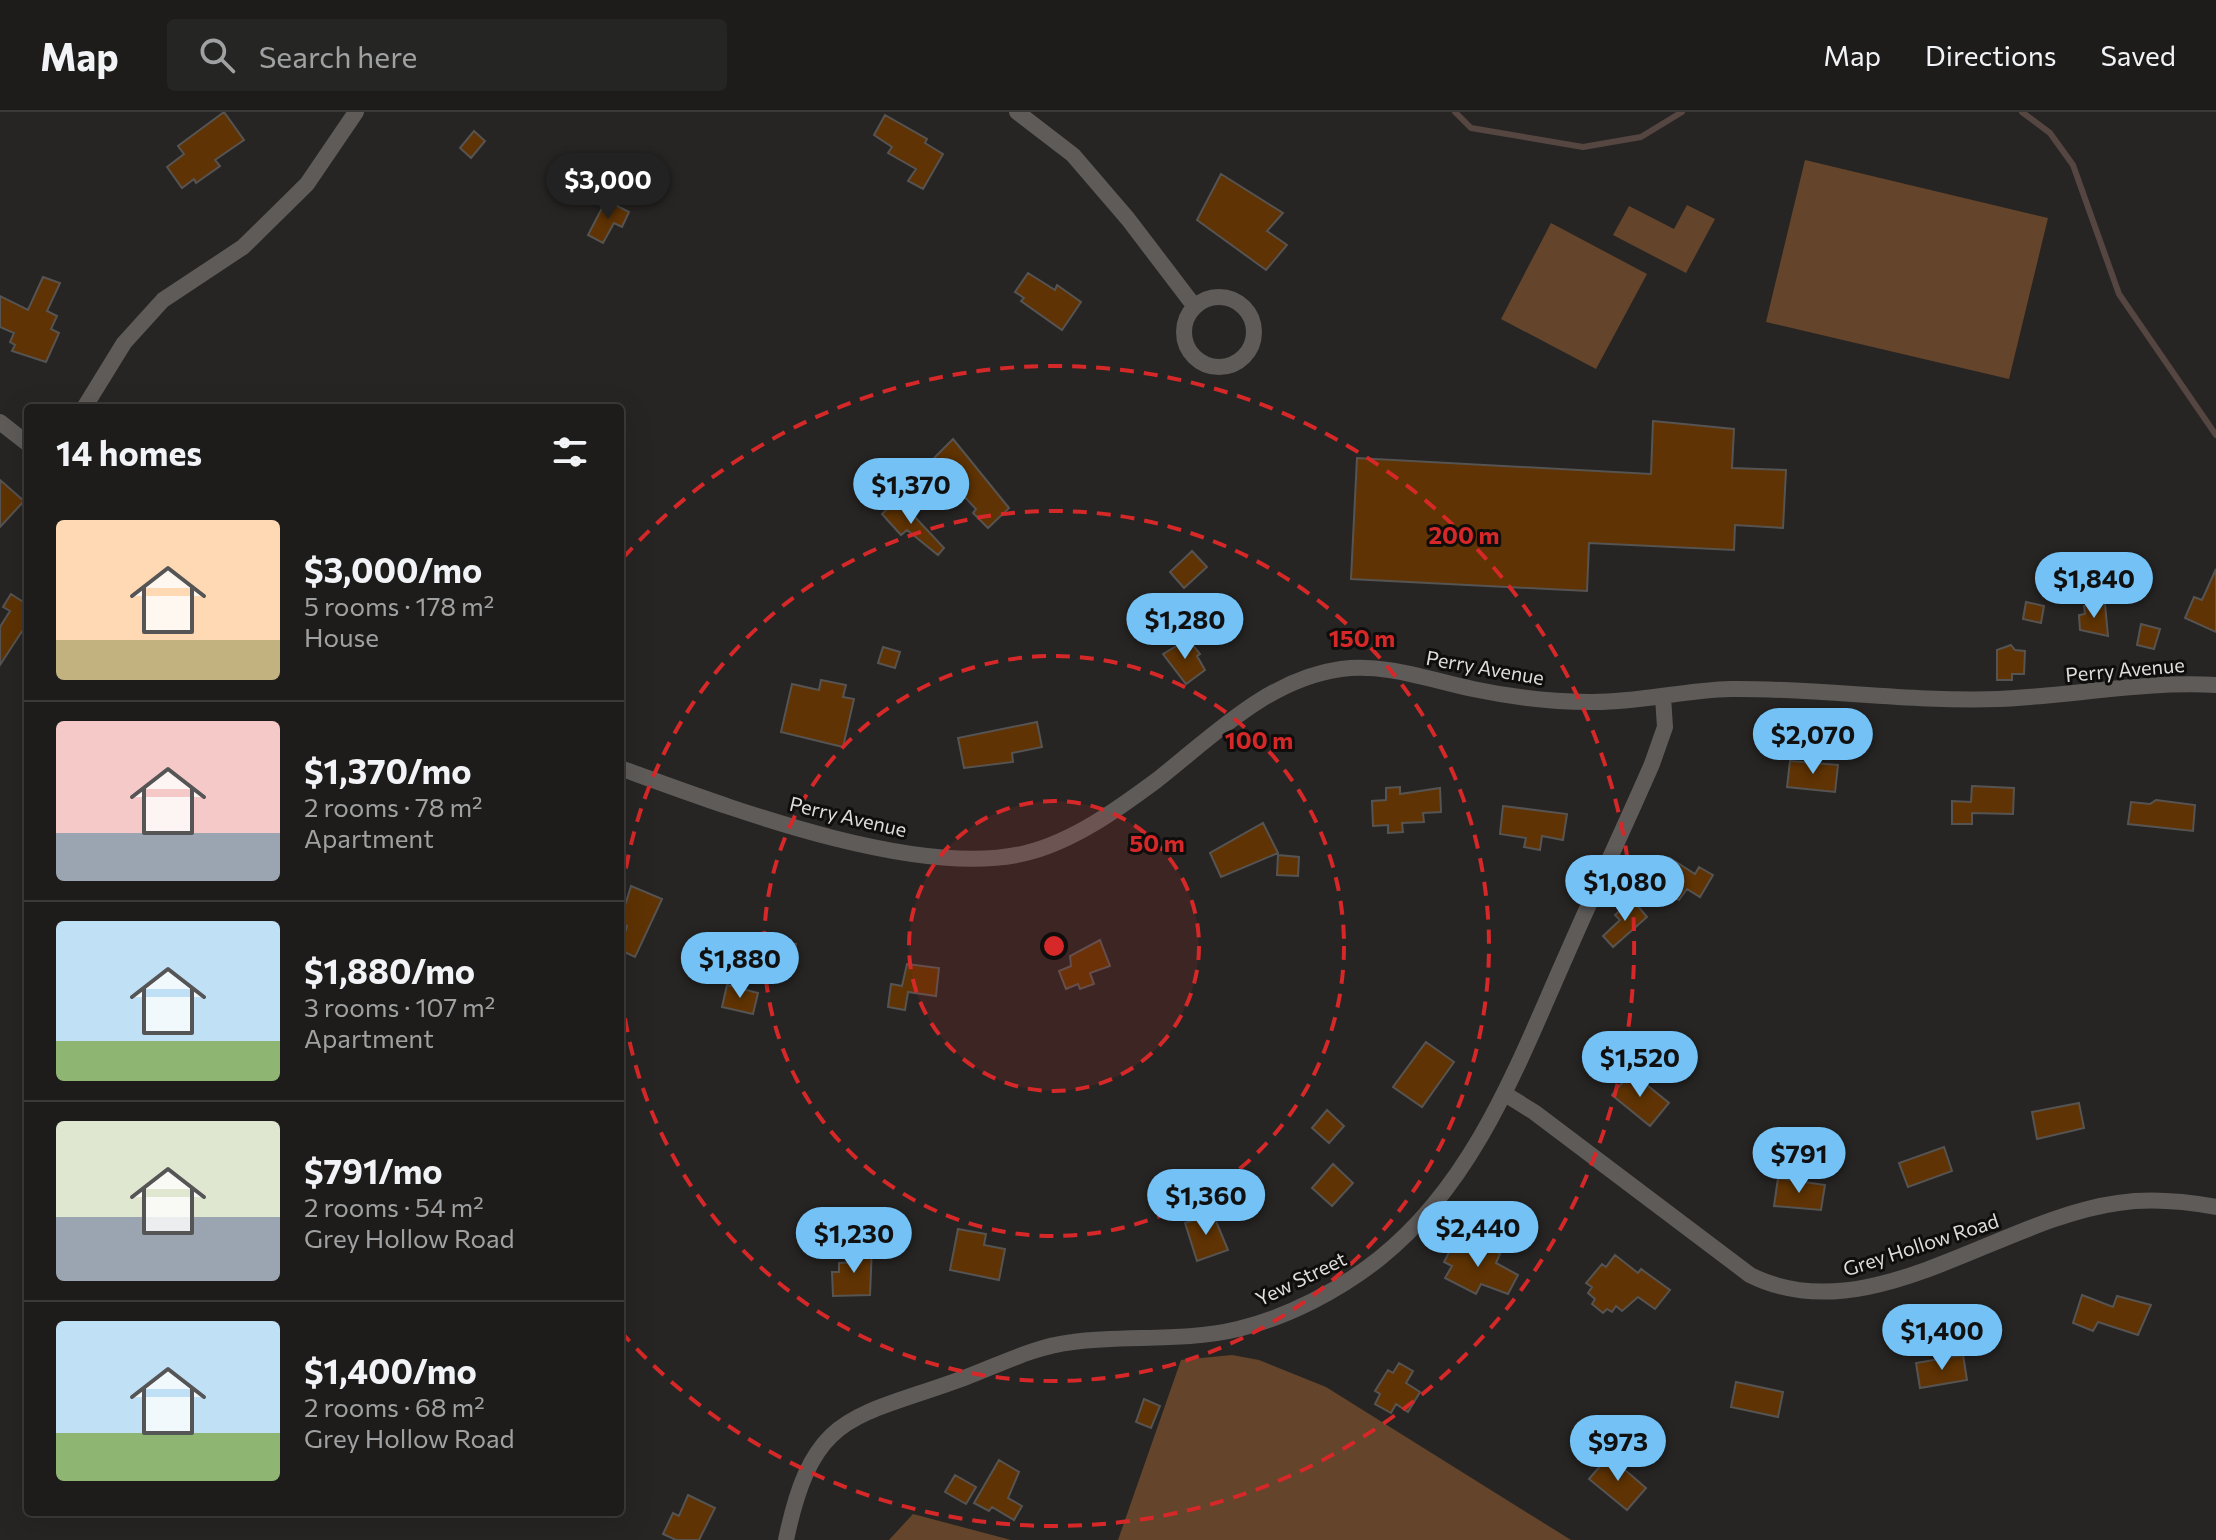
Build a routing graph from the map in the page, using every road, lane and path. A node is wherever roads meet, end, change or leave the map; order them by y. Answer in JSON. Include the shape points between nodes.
{"nodes":[{"id":1,"x":356,"y":112,"type":"edge"},
{"id":2,"x":1017,"y":112,"type":"edge"},
{"id":3,"x":1195,"y":307,"type":"junction"},
{"id":4,"x":86,"y":404,"type":"edge"},
{"id":5,"x":0,"y":422,"type":"edge"},
{"id":6,"x":24,"y":441,"type":"edge"},
{"id":7,"x":2216,"y":685,"type":"edge"},
{"id":8,"x":1663,"y":697,"type":"junction"},
{"id":9,"x":624,"y":769,"type":"edge"},
{"id":10,"x":1505,"y":1094,"type":"junction"},
{"id":11,"x":2216,"y":1207,"type":"edge"},
{"id":12,"x":786,"y":1540,"type":"edge"}],
"edges":[{"from":1,"to":4,"type":"street","via":[[307,184],[243,247],[163,300],[124,343]]},
{"from":2,"to":3,"type":"street","via":[[1073,155]]},
{"from":3,"to":3,"type":"street","via":[[1184,329],[1190,353],[1200,362],[1225,367],[1247,353],[1253,329],[1242,306],[1218,297]]},
{"from":5,"to":6,"type":"street"},
{"from":7,"to":8,"type":"street","name":"Perry Avenue","via":[[2000,699],[1734,689]]},
{"from":8,"to":9,"type":"street","name":"Perry Avenue","via":[[1555,701],[1382,669],[1312,675],[1263,698],[1093,823],[1040,849],[997,858],[918,854],[842,838]]},
{"from":8,"to":10,"type":"street","name":"Yew Street","via":[[1665,727],[1652,764]]},
{"from":10,"to":11,"type":"street","name":"Grey Hollow Road","via":[[1750,1275],[1798,1292],[1863,1290],[2054,1220],[2116,1203],[2172,1201]]},
{"from":10,"to":12,"type":"street","name":"Yew Street","via":[[1427,1213],[1382,1257],[1349,1280],[1248,1327],[1048,1346],[863,1413],[830,1436],[810,1460],[795,1496]]}]}
